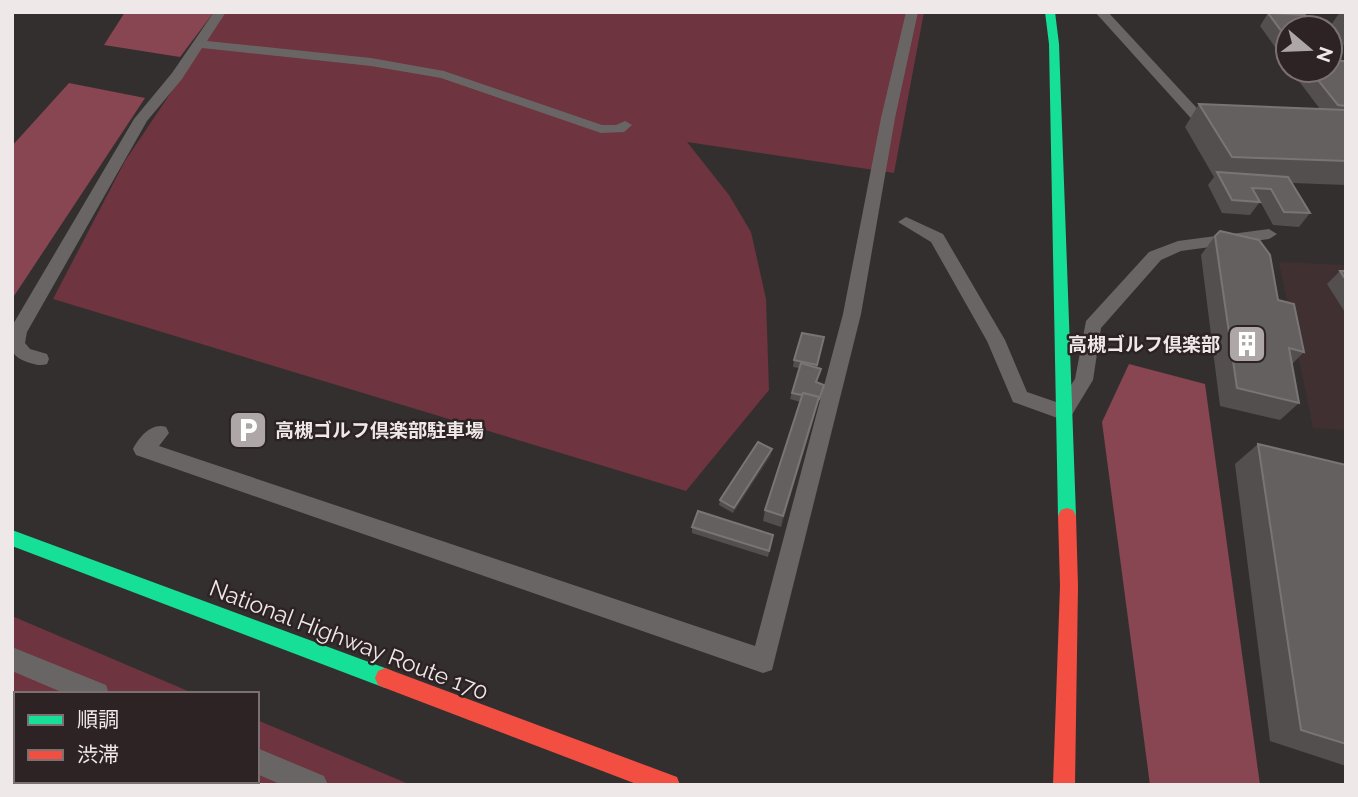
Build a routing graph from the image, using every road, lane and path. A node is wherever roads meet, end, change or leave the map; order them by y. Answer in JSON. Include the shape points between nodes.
{"nodes":[{"id":1,"x":220,"y":12,"type":"edge"},
{"id":2,"x":912,"y":12,"type":"edge"},
{"id":3,"x":1050,"y":12,"type":"edge"},
{"id":4,"x":1101,"y":12,"type":"edge"},
{"id":5,"x":198,"y":44,"type":"junction"},
{"id":6,"x":1202,"y":122,"type":"edge"},
{"id":7,"x":625,"y":125,"type":"dead end"},
{"id":8,"x":906,"y":222,"type":"dead end"},
{"id":9,"x":1269,"y":234,"type":"dead end"},
{"id":10,"x":40,"y":359,"type":"dead end"},
{"id":11,"x":1063,"y":412,"type":"junction"},
{"id":12,"x":159,"y":433,"type":"dead end"},
{"id":13,"x":12,"y":538,"type":"edge"},
{"id":14,"x":12,"y":659,"type":"edge"},
{"id":15,"x":92,"y":692,"type":"edge"},
{"id":16,"x":259,"y":762,"type":"edge"},
{"id":17,"x":315,"y":785,"type":"edge"},
{"id":18,"x":669,"y":785,"type":"edge"},
{"id":19,"x":1064,"y":785,"type":"edge"}],
"edges":[{"from":1,"to":5,"type":"lane"},
{"from":2,"to":12,"type":"lane","via":[[852,314],[763,661],[143,449]]},
{"from":3,"to":11,"type":"main road"},
{"from":4,"to":6,"type":"lane"},
{"from":5,"to":7,"type":"lane","via":[[371,62],[444,75],[601,129]]},
{"from":5,"to":10,"type":"lane","via":[[141,120],[18,332],[16,344],[24,354]]},
{"from":8,"to":11,"type":"lane","via":[[937,238],[996,340],[1020,397]]},
{"from":9,"to":11,"type":"lane","via":[[1178,246],[1155,256],[1092,326],[1084,380]]},
{"from":11,"to":19,"type":"main road","via":[[1069,586]]},
{"from":13,"to":18,"type":"main road","name":"National Highway Route 170"},
{"from":14,"to":15,"type":"lane"},
{"from":16,"to":17,"type":"lane"}]}
